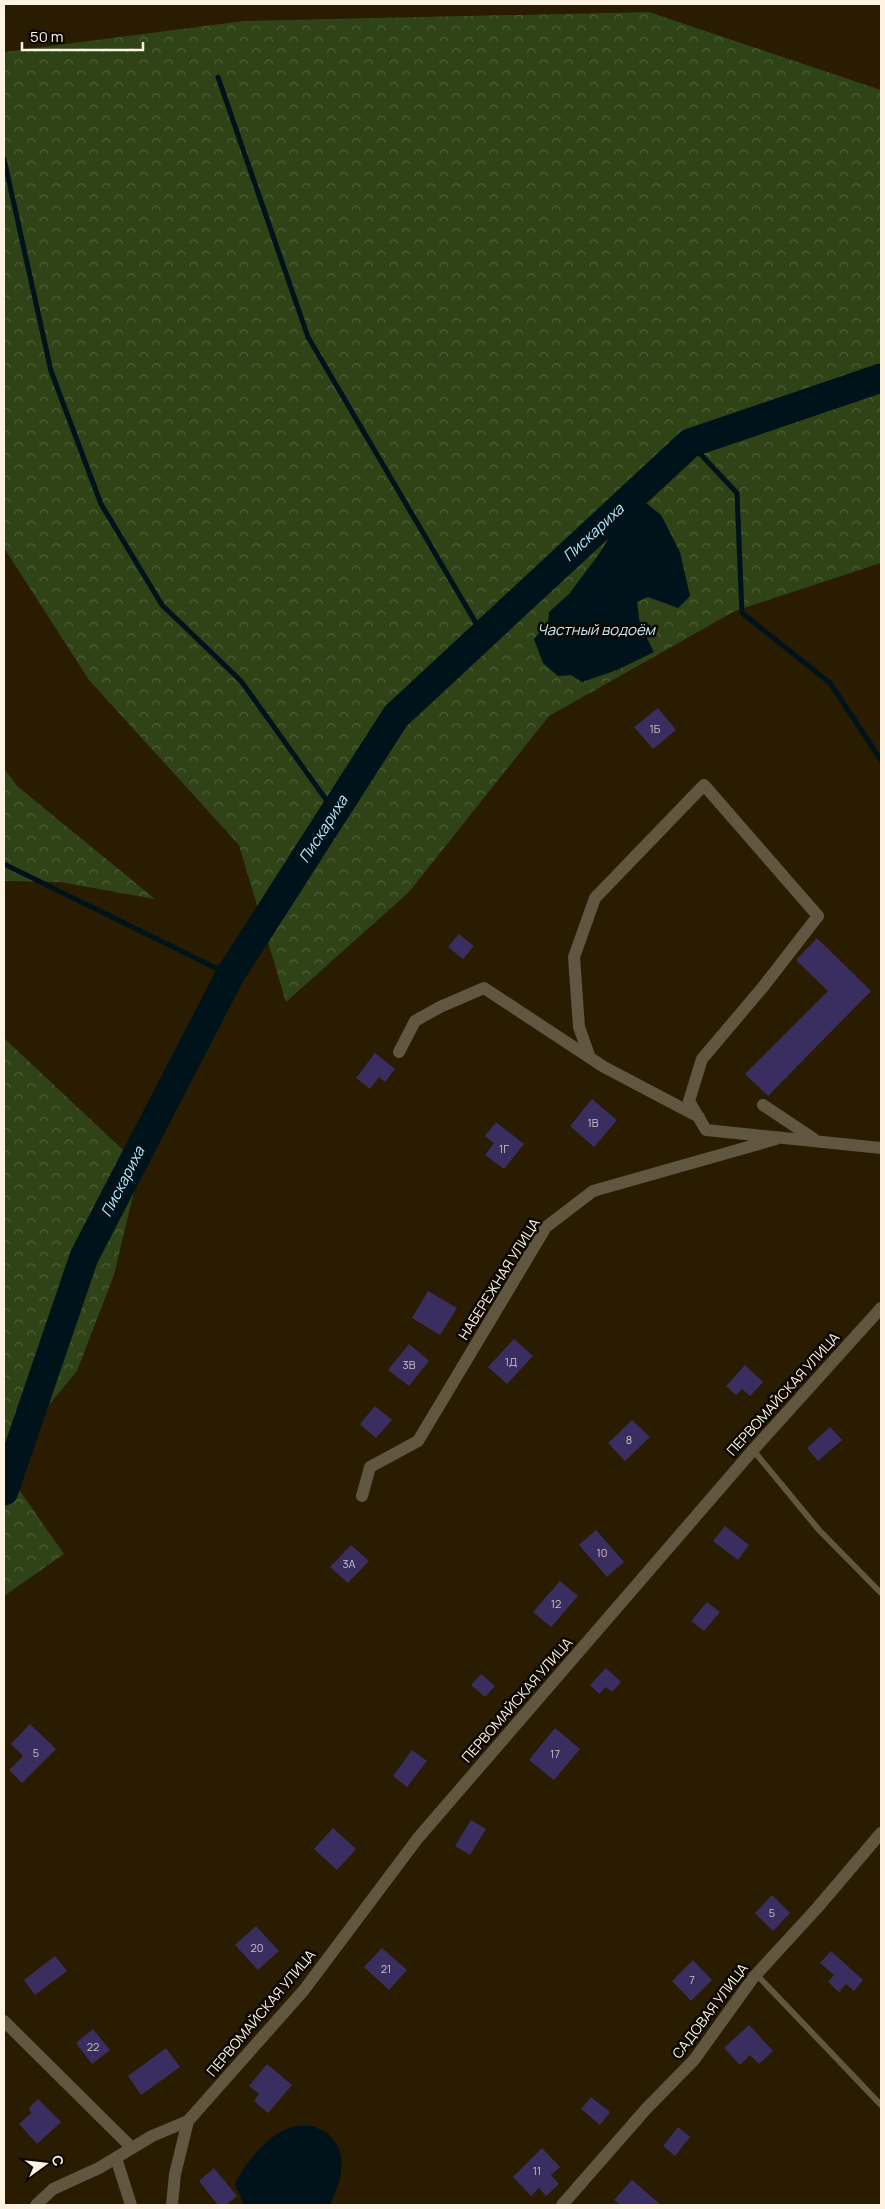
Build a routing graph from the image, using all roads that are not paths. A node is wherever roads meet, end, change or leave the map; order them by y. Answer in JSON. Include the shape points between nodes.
{"nodes":[{"id":1,"x":400,"y":1052,"type":"dead end"},
{"id":2,"x":590,"y":1058,"type":"junction"},
{"id":3,"x":763,"y":1105,"type":"dead end"},
{"id":4,"x":699,"y":1118,"type":"junction"},
{"id":5,"x":783,"y":1137,"type":"junction"},
{"id":6,"x":816,"y":1141,"type":"junction"},
{"id":7,"x":881,"y":1148,"type":"edge"},
{"id":8,"x":881,"y":1308,"type":"edge"},
{"id":9,"x":753,"y":1450,"type":"junction"},
{"id":10,"x":362,"y":1496,"type":"dead end"},
{"id":11,"x":881,"y":1593,"type":"edge"},
{"id":12,"x":881,"y":1833,"type":"edge"},
{"id":13,"x":756,"y":1974,"type":"junction"},
{"id":14,"x":4,"y":2021,"type":"edge"},
{"id":15,"x":881,"y":2105,"type":"edge"},
{"id":16,"x":188,"y":2121,"type":"junction"},
{"id":17,"x":132,"y":2148,"type":"junction"},
{"id":18,"x":116,"y":2158,"type":"junction"},
{"id":19,"x":36,"y":2205,"type":"edge"},
{"id":20,"x":131,"y":2205,"type":"edge"},
{"id":21,"x":172,"y":2205,"type":"edge"},
{"id":22,"x":562,"y":2205,"type":"edge"}],
"edges":[{"from":1,"to":2,"type":"street","via":[[415,1021],[484,988]]},
{"from":2,"to":4,"type":"street"},
{"from":2,"to":4,"type":"street","via":[[579,1027],[574,957],[595,898],[704,785],[818,916],[702,1058],[689,1101]]},
{"from":3,"to":6,"type":"street"},
{"from":4,"to":5,"type":"street","via":[[706,1130]]},
{"from":5,"to":6,"type":"street"},
{"from":5,"to":10,"type":"street","name":"НАБЕРЕЖНАЯ УЛИЦА","via":[[593,1191],[546,1226],[418,1441],[370,1468]]},
{"from":6,"to":7,"type":"street"},
{"from":8,"to":9,"type":"street","name":"ПЕРВОМАЙСКАЯ УЛИЦА"},
{"from":9,"to":11,"type":"lane","via":[[819,1530]]},
{"from":9,"to":16,"type":"street","name":"ПЕРВОМАЙСКАЯ УЛИЦА","via":[[418,1838],[304,1990]]},
{"from":12,"to":13,"type":"street","name":"САДОВАЯ УЛИЦА","via":[[818,1908]]},
{"from":13,"to":15,"type":"lane"},
{"from":13,"to":22,"type":"street","name":"САДОВАЯ УЛИЦА","via":[[694,2060],[646,2109]]},
{"from":14,"to":17,"type":"street"},
{"from":16,"to":17,"type":"street","name":"ПЕРВОМАЙСКАЯ УЛИЦА"},
{"from":16,"to":21,"type":"street","name":"ПЕРВОМАЙСКАЯ УЛИЦА","via":[[175,2174]]},
{"from":17,"to":18,"type":"street","name":"ПЕРВОМАЙСКАЯ УЛИЦА"},
{"from":18,"to":19,"type":"street","name":"ПЕРВОМАЙСКАЯ УЛИЦА","via":[[54,2189]]},
{"from":18,"to":20,"type":"street"}]}
